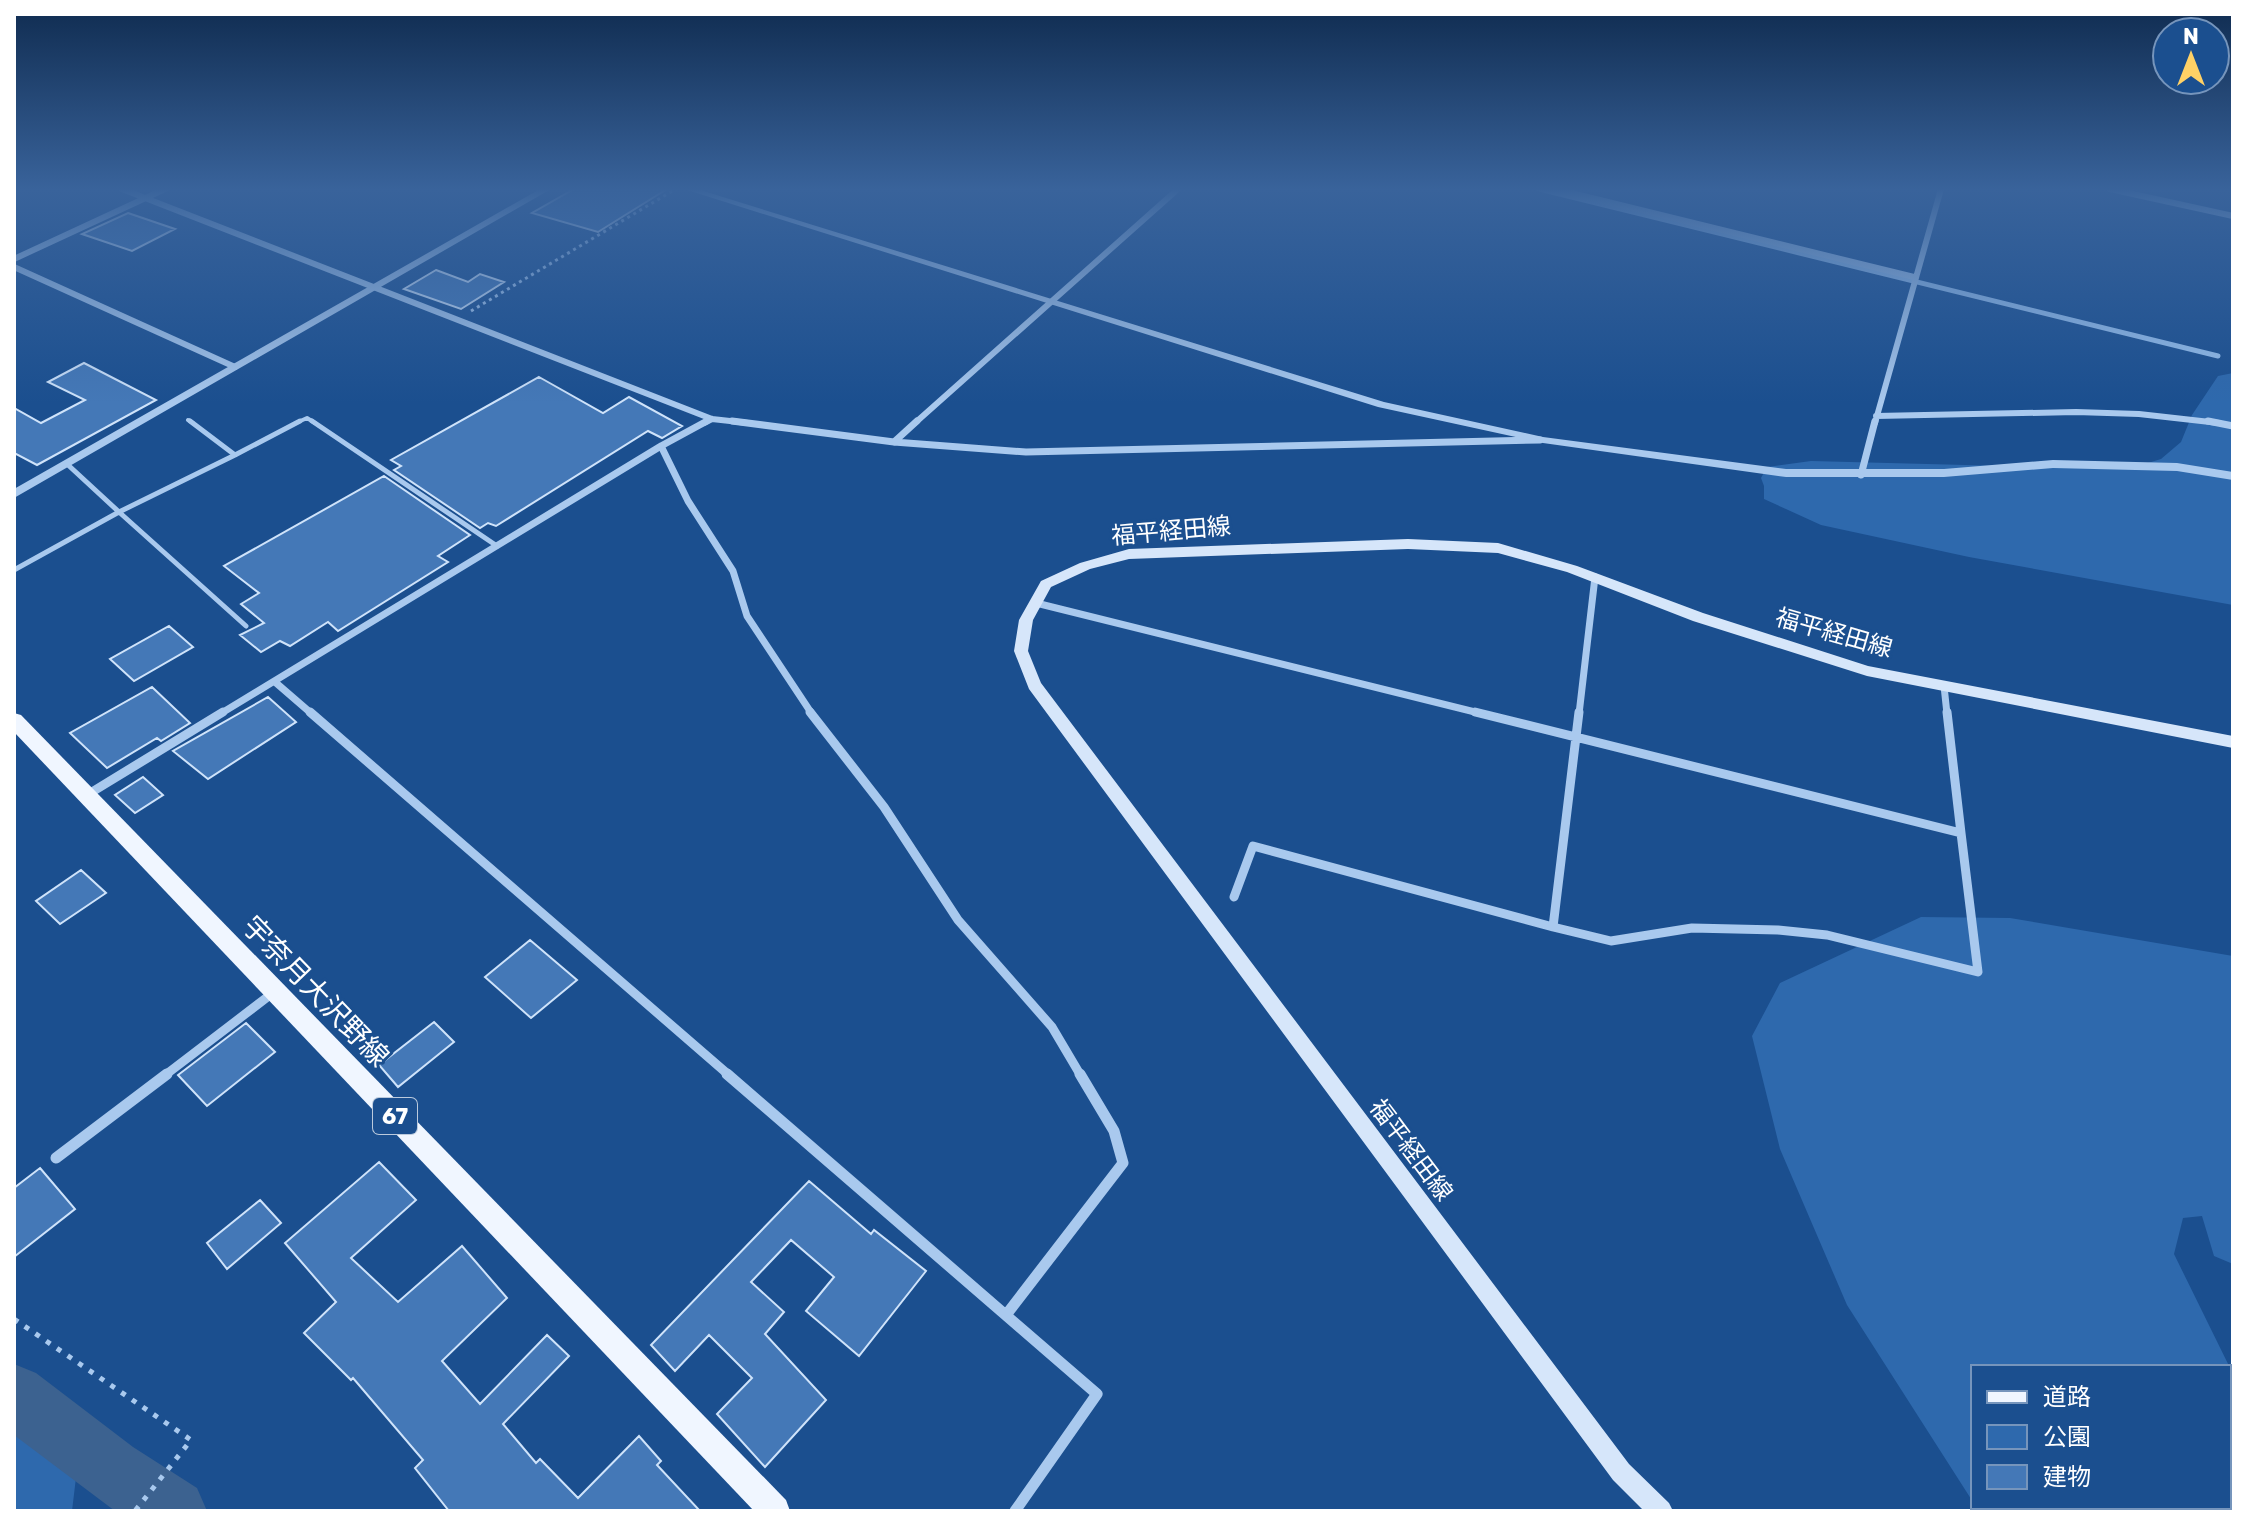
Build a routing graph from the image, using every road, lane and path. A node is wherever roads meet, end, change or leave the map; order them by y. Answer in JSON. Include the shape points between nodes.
{"nodes":[{"id":1,"x":302,"y":260,"type":"edge"},
{"id":2,"x":422,"y":260,"type":"edge"},
{"id":3,"x":556,"y":260,"type":"edge"},
{"id":4,"x":914,"y":260,"type":"edge"},
{"id":5,"x":1098,"y":260,"type":"edge"},
{"id":6,"x":1845,"y":260,"type":"edge"},
{"id":7,"x":1919,"y":260,"type":"edge"},
{"id":8,"x":14,"y":267,"type":"edge"},
{"id":9,"x":1914,"y":277,"type":"junction"},
{"id":10,"x":373,"y":288,"type":"junction"},
{"id":11,"x":1050,"y":303,"type":"junction"},
{"id":12,"x":456,"y":320,"type":"junction"},
{"id":13,"x":235,"y":367,"type":"junction"},
{"id":14,"x":1876,"y":416,"type":"junction"},
{"id":15,"x":712,"y":419,"type":"junction"},
{"id":16,"x":188,"y":420,"type":"dead end"},
{"id":17,"x":2233,"y":426,"type":"edge"},
{"id":18,"x":1543,"y":440,"type":"junction"},
{"id":19,"x":894,"y":442,"type":"junction"},
{"id":20,"x":661,"y":446,"type":"junction"},
{"id":21,"x":235,"y":455,"type":"junction"},
{"id":22,"x":67,"y":464,"type":"junction"},
{"id":23,"x":1861,"y":475,"type":"junction"},
{"id":24,"x":2233,"y":476,"type":"edge"},
{"id":25,"x":14,"y":494,"type":"edge"},
{"id":26,"x":119,"y":512,"type":"junction"},
{"id":27,"x":497,"y":546,"type":"junction"},
{"id":28,"x":14,"y":570,"type":"edge"},
{"id":29,"x":1595,"y":577,"type":"junction"},
{"id":30,"x":1036,"y":603,"type":"junction"},
{"id":31,"x":246,"y":626,"type":"dead end"},
{"id":32,"x":275,"y":682,"type":"junction"},
{"id":33,"x":1944,"y":686,"type":"junction"},
{"id":34,"x":14,"y":720,"type":"edge"},
{"id":35,"x":1575,"y":739,"type":"junction"},
{"id":36,"x":2233,"y":742,"type":"edge"},
{"id":37,"x":87,"y":796,"type":"junction"},
{"id":38,"x":1961,"y":833,"type":"junction"},
{"id":39,"x":1234,"y":897,"type":"dead end"},
{"id":40,"x":1553,"y":927,"type":"junction"},
{"id":41,"x":275,"y":991,"type":"junction"},
{"id":42,"x":56,"y":1158,"type":"dead end"},
{"id":43,"x":1006,"y":1315,"type":"junction"},
{"id":44,"x":14,"y":1319,"type":"edge"},
{"id":45,"x":135,"y":1511,"type":"edge"},
{"id":46,"x":775,"y":1511,"type":"edge"},
{"id":47,"x":1015,"y":1511,"type":"edge"},
{"id":48,"x":1661,"y":1511,"type":"edge"}],
"edges":[{"from":1,"to":10,"type":"street"},
{"from":2,"to":10,"type":"street"},
{"from":3,"to":12,"type":"path"},
{"from":4,"to":11,"type":"street"},
{"from":5,"to":11,"type":"street"},
{"from":6,"to":9,"type":"street"},
{"from":7,"to":9,"type":"street"},
{"from":8,"to":13,"type":"street"},
{"from":9,"to":14,"type":"street"},
{"from":10,"to":12,"type":"street"},
{"from":10,"to":13,"type":"street"},
{"from":11,"to":18,"type":"street","via":[[1382,405]]},
{"from":11,"to":19,"type":"street"},
{"from":12,"to":15,"type":"street"},
{"from":13,"to":22,"type":"street"},
{"from":14,"to":17,"type":"street","via":[[1902,420],[1976,412],[2105,412]]},
{"from":14,"to":23,"type":"street"},
{"from":15,"to":19,"type":"street"},
{"from":15,"to":20,"type":"street"},
{"from":16,"to":21,"type":"lane"},
{"from":18,"to":19,"type":"street","via":[[1026,452]]},
{"from":18,"to":23,"type":"street","via":[[1786,473]]},
{"from":20,"to":27,"type":"street"},
{"from":20,"to":43,"type":"street","via":[[688,501],[733,571],[747,616],[796,694],[884,807],[958,920],[1052,1027],[1114,1131],[1123,1163]]},
{"from":21,"to":26,"type":"lane"},
{"from":21,"to":27,"type":"lane","via":[[307,418]]},
{"from":22,"to":25,"type":"street"},
{"from":22,"to":26,"type":"lane"},
{"from":23,"to":24,"type":"street","via":[[2053,464],[2177,467]]},
{"from":26,"to":28,"type":"lane"},
{"from":26,"to":31,"type":"lane"},
{"from":27,"to":32,"type":"street"},
{"from":29,"to":30,"type":"main road","name":"福平経田線","via":[[1498,548],[1408,544],[1184,550],[1129,554],[1085,566],[1046,584]]},
{"from":29,"to":33,"type":"main road","name":"福平経田線","via":[[1698,617],[1867,671]]},
{"from":29,"to":35,"type":"street"},
{"from":30,"to":35,"type":"street"},
{"from":30,"to":48,"type":"main road","name":"福平経田線","via":[[1026,620],[1021,651],[1034,685],[1621,1472]]},
{"from":32,"to":37,"type":"street"},
{"from":32,"to":43,"type":"street"},
{"from":33,"to":36,"type":"main road","name":"福平経田線"},
{"from":33,"to":38,"type":"street"},
{"from":34,"to":37,"type":"main road","name":"宇奈月大沢野線","number":"67"},
{"from":35,"to":38,"type":"street"},
{"from":35,"to":40,"type":"street"},
{"from":37,"to":41,"type":"main road","name":"宇奈月大沢野線","number":"67"},
{"from":38,"to":40,"type":"street","via":[[1978,972],[1814,934],[1692,928],[1611,941]]},
{"from":39,"to":40,"type":"street","via":[[1253,846]]},
{"from":41,"to":42,"type":"street"},
{"from":41,"to":46,"type":"main road","name":"宇奈月大沢野線","number":"67"},
{"from":43,"to":47,"type":"street","via":[[1097,1394]]},
{"from":44,"to":45,"type":"path","via":[[191,1440]]}]}
